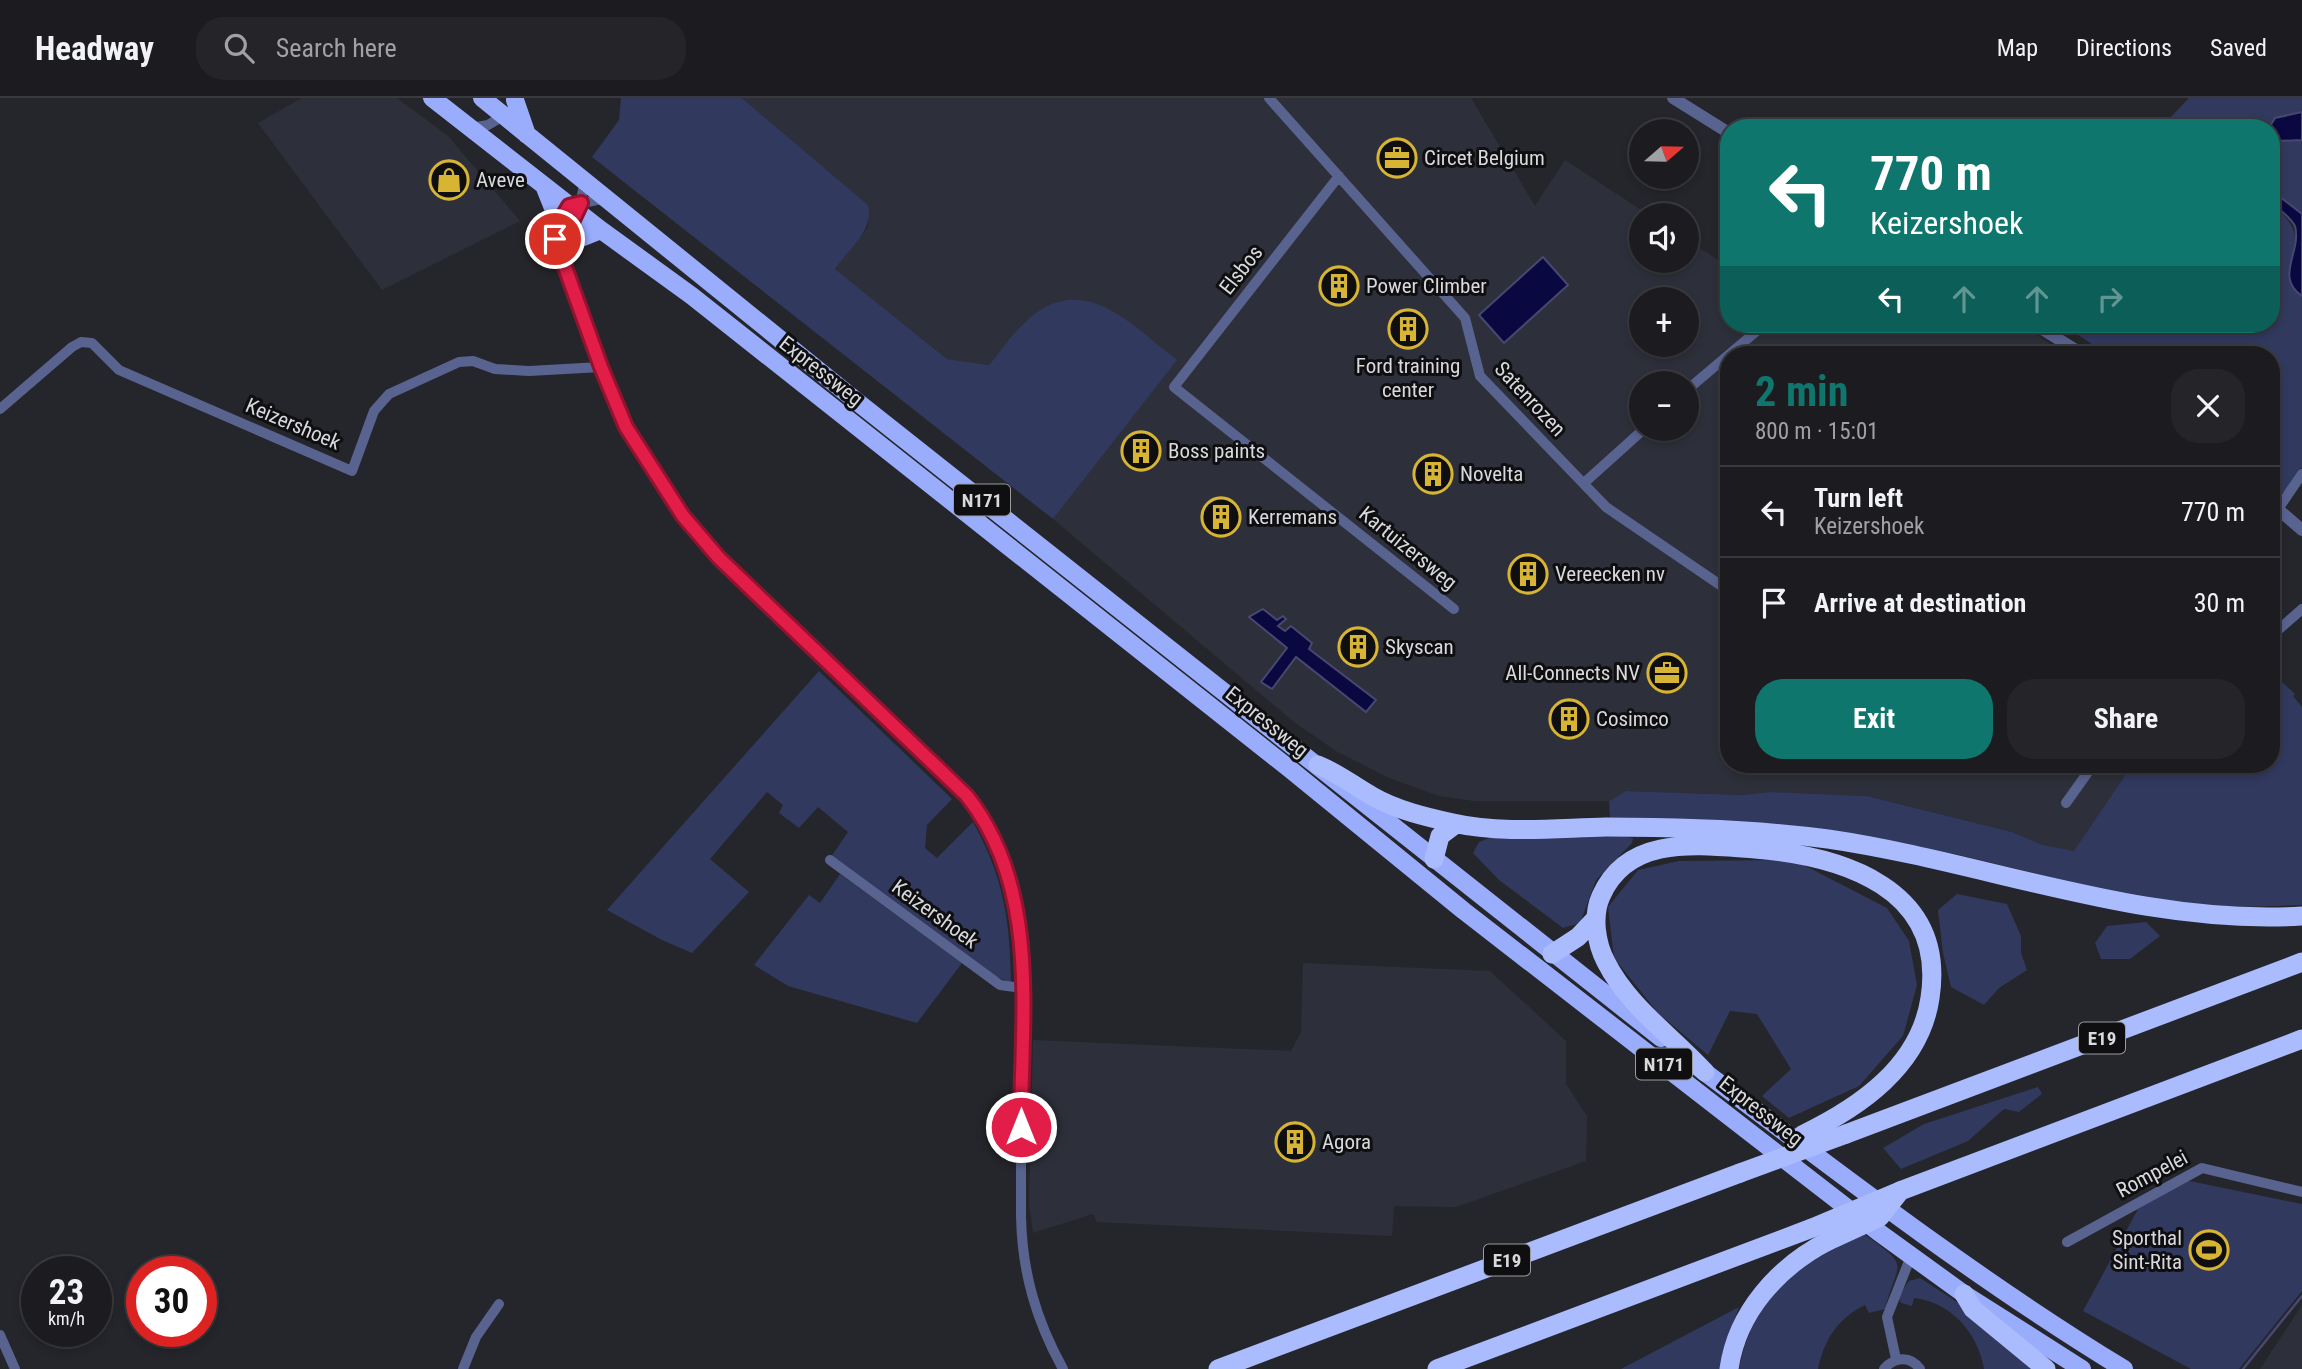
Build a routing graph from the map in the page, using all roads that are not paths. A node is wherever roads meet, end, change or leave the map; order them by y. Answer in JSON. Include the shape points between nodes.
{"nodes":[{"id":1,"x":432,"y":98,"type":"edge"},
{"id":2,"x":1269,"y":98,"type":"edge"},
{"id":3,"x":1673,"y":98,"type":"edge"},
{"id":4,"x":495,"y":112,"type":"edge"},
{"id":5,"x":1720,"y":127,"type":"edge"},
{"id":6,"x":1339,"y":176,"type":"junction"},
{"id":7,"x":585,"y":181,"type":"junction"},
{"id":8,"x":545,"y":188,"type":"junction"},
{"id":9,"x":606,"y":198,"type":"junction"},
{"id":10,"x":576,"y":207,"type":"junction"},
{"id":11,"x":559,"y":223,"type":"junction"},
{"id":12,"x":601,"y":230,"type":"junction"},
{"id":13,"x":561,"y":256,"type":"junction"},
{"id":14,"x":1754,"y":333,"type":"edge"},
{"id":15,"x":2049,"y":333,"type":"edge"},
{"id":16,"x":1739,"y":346,"type":"edge"},
{"id":17,"x":2069,"y":346,"type":"edge"},
{"id":18,"x":1720,"y":362,"type":"edge"},
{"id":19,"x":601,"y":367,"type":"junction"},
{"id":20,"x":1699,"y":380,"type":"edge"},
{"id":21,"x":1174,"y":387,"type":"joint"},
{"id":22,"x":0,"y":410,"type":"edge"},
{"id":23,"x":1631,"y":441,"type":"edge"},
{"id":24,"x":2302,"y":474,"type":"edge"},
{"id":25,"x":1584,"y":484,"type":"junction"},
{"id":26,"x":2280,"y":501,"type":"edge"},
{"id":27,"x":2280,"y":511,"type":"edge"},
{"id":28,"x":2302,"y":530,"type":"edge"},
{"id":29,"x":1720,"y":585,"type":"edge"},
{"id":30,"x":1454,"y":609,"type":"dead end"},
{"id":31,"x":2302,"y":609,"type":"edge"},
{"id":32,"x":2280,"y":628,"type":"edge"},
{"id":33,"x":1318,"y":765,"type":"junction"},
{"id":34,"x":2087,"y":773,"type":"edge"},
{"id":35,"x":2066,"y":803,"type":"dead end"},
{"id":36,"x":1456,"y":824,"type":"junction"},
{"id":37,"x":1434,"y":859,"type":"junction"},
{"id":38,"x":830,"y":860,"type":"dead end"},
{"id":39,"x":1438,"y":890,"type":"junction"},
{"id":40,"x":2302,"y":916,"type":"edge"},
{"id":41,"x":1596,"y":918,"type":"junction"},
{"id":42,"x":1552,"y":954,"type":"junction"},
{"id":43,"x":1528,"y":959,"type":"junction"},
{"id":44,"x":2302,"y":962,"type":"edge"},
{"id":45,"x":1021,"y":988,"type":"junction"},
{"id":46,"x":2302,"y":1039,"type":"edge"},
{"id":47,"x":1705,"y":1072,"type":"junction"},
{"id":48,"x":1788,"y":1155,"type":"junction"},
{"id":49,"x":1909,"y":1188,"type":"junction"},
{"id":50,"x":2302,"y":1192,"type":"edge"},
{"id":51,"x":1918,"y":1234,"type":"junction"},
{"id":52,"x":2067,"y":1242,"type":"dead end"},
{"id":53,"x":1911,"y":1256,"type":"junction"},
{"id":54,"x":1964,"y":1294,"type":"junction"},
{"id":55,"x":499,"y":1304,"type":"dead end"},
{"id":56,"x":0,"y":1335,"type":"edge"},
{"id":57,"x":1896,"y":1359,"type":"junction"},
{"id":58,"x":15,"y":1369,"type":"edge"},
{"id":59,"x":463,"y":1369,"type":"edge"},
{"id":60,"x":1063,"y":1369,"type":"edge"},
{"id":61,"x":1218,"y":1369,"type":"edge"},
{"id":62,"x":1437,"y":1369,"type":"edge"},
{"id":63,"x":1729,"y":1369,"type":"edge"},
{"id":64,"x":1884,"y":1369,"type":"edge"},
{"id":65,"x":1920,"y":1369,"type":"edge"},
{"id":66,"x":2046,"y":1369,"type":"edge"},
{"id":67,"x":2082,"y":1369,"type":"edge"},
{"id":68,"x":2124,"y":1369,"type":"edge"}],
"edges":[{"from":1,"to":4,"type":"highway","name":"Expressweg","number":"N171"},
{"from":2,"to":6,"type":"street","name":"Satenrozen"},
{"from":3,"to":5,"type":"street"},
{"from":4,"to":7,"type":"highway","name":"Expressweg","number":"N171"},
{"from":4,"to":8,"type":"highway","name":"Expressweg","number":"N171"},
{"from":6,"to":21,"type":"street","name":"Elsbos"},
{"from":6,"to":25,"type":"street","name":"Satenrozen","via":[[1465,318],[1480,376]]},
{"from":7,"to":9,"type":"highway","name":"Expressweg","number":"N171"},
{"from":7,"to":10,"type":"street"},
{"from":8,"to":10,"type":"highway","name":"Expressweg","number":"N171"},
{"from":8,"to":11,"type":"highway"},
{"from":9,"to":10,"type":"street"},
{"from":9,"to":33,"type":"highway","name":"Expressweg","number":"N171"},
{"from":10,"to":11,"type":"street"},
{"from":10,"to":12,"type":"highway","name":"Expressweg","number":"N171"},
{"from":10,"to":13,"type":"street"},
{"from":11,"to":13,"type":"street","via":[[555,239]]},
{"from":12,"to":13,"type":"highway","via":[[571,242]]},
{"from":12,"to":39,"type":"highway","name":"Expressweg","number":"N171","via":[[692,296]]},
{"from":13,"to":19,"type":"street"},
{"from":14,"to":16,"type":"street"},
{"from":15,"to":17,"type":"street"},
{"from":18,"to":20,"type":"street"},
{"from":19,"to":22,"type":"street","name":"Keizershoek","via":[[529,371],[495,369],[472,361],[449,366],[389,394],[374,411],[352,471],[119,370],[92,343],[72,347]]},
{"from":19,"to":45,"type":"street","via":[[642,455],[703,540],[967,796],[984,820],[1007,868],[1019,912]]},
{"from":21,"to":30,"type":"street","name":"Kartuizersweg"},
{"from":23,"to":25,"type":"street"},
{"from":24,"to":26,"type":"street"},
{"from":25,"to":29,"type":"street","name":"Satenrozen","via":[[1611,511]]},
{"from":27,"to":28,"type":"street"},
{"from":31,"to":32,"type":"street"},
{"from":33,"to":36,"type":"highway","via":[[1374,797]]},
{"from":33,"to":37,"type":"highway","name":"Expressweg","number":"N171"},
{"from":34,"to":35,"type":"street"},
{"from":36,"to":37,"type":"highway","via":[[1440,836]]},
{"from":36,"to":40,"type":"highway","via":[[1738,830],[1828,839],[2131,903],[2236,917]]},
{"from":37,"to":39,"type":"highway"},
{"from":37,"to":42,"type":"highway","name":"Expressweg","number":"N171"},
{"from":38,"to":45,"type":"street","name":"Keizershoek","via":[[1000,985]]},
{"from":39,"to":43,"type":"highway","name":"Expressweg","number":"N171"},
{"from":41,"to":42,"type":"highway"},
{"from":41,"to":47,"type":"highway","via":[[1605,961],[1623,989]]},
{"from":41,"to":48,"type":"highway","via":[[1604,888],[1621,867],[1643,853],[1707,845],[1803,854],[1860,872],[1897,896],[1911,912],[1927,943],[1932,972],[1928,1009],[1909,1053],[1865,1098],[1802,1135]]},
{"from":42,"to":43,"type":"highway"},
{"from":42,"to":47,"type":"highway","name":"Expressweg","number":"N171"},
{"from":43,"to":53,"type":"highway","name":"Expressweg","number":"N171"},
{"from":44,"to":48,"type":"highway","number":"E19","bridge":true},
{"from":45,"to":60,"type":"street","via":[[1021,1239],[1037,1313]]},
{"from":46,"to":49,"type":"highway"},
{"from":47,"to":51,"type":"highway","name":"Expressweg","number":"N171"},
{"from":48,"to":61,"type":"highway","number":"E19","bridge":true},
{"from":49,"to":62,"type":"highway","bridge":true},
{"from":49,"to":63,"type":"highway","bridge":true,"via":[[1880,1217],[1828,1241],[1782,1272],[1759,1297],[1737,1337]]},
{"from":50,"to":52,"type":"street","name":"Rompelei","via":[[2202,1168]]},
{"from":51,"to":53,"type":"highway"},
{"from":51,"to":68,"type":"highway","name":"Expressweg","number":"N171"},
{"from":53,"to":54,"type":"highway","name":"Expressweg","number":"N171"},
{"from":53,"to":57,"type":"street","via":[[1888,1317]]},
{"from":54,"to":66,"type":"highway","via":[[1976,1312]]},
{"from":54,"to":67,"type":"highway","name":"Expressweg","number":"N171"},
{"from":55,"to":59,"type":"street","via":[[475,1337]]},
{"from":56,"to":58,"type":"street"},
{"from":57,"to":64,"type":"street"},
{"from":57,"to":65,"type":"street","via":[[1909,1359]]}]}
